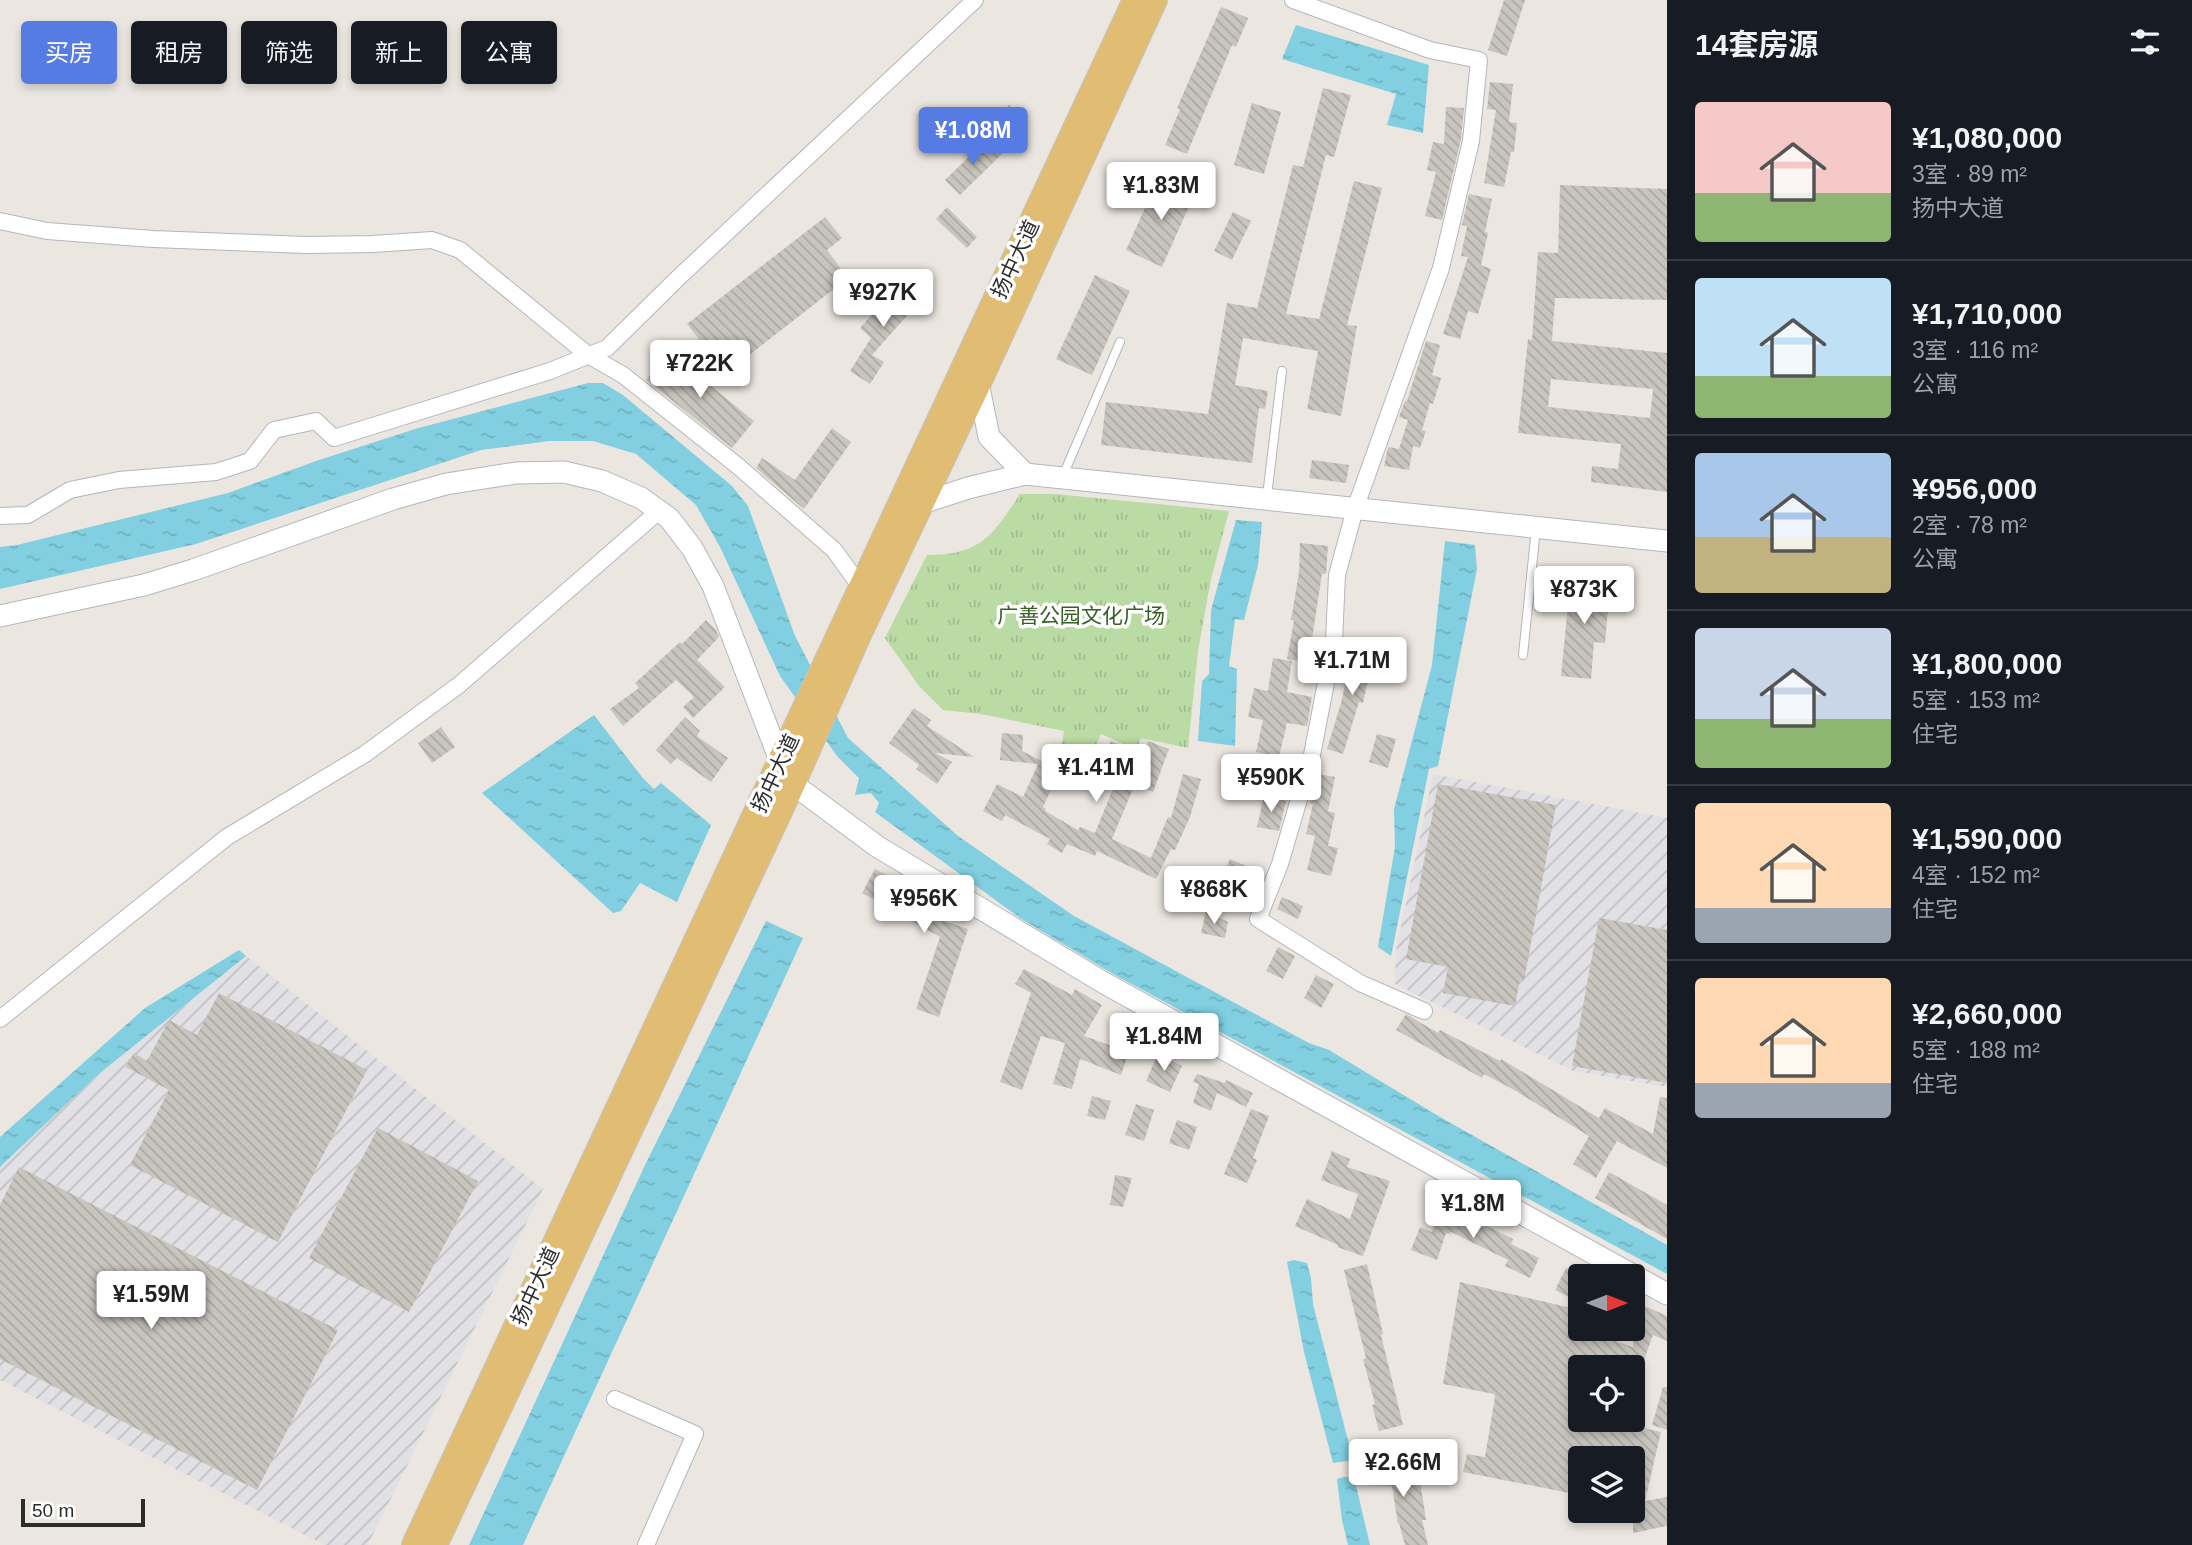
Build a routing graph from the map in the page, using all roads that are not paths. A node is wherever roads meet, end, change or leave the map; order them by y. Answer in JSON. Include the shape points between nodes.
{"nodes":[{"id":1,"x":975,"y":0,"type":"edge"},
{"id":2,"x":1135,"y":0,"type":"edge"},
{"id":3,"x":1156,"y":0,"type":"edge"},
{"id":4,"x":1293,"y":0,"type":"edge"},
{"id":5,"x":0,"y":221,"type":"edge"},
{"id":6,"x":1120,"y":342,"type":"dead end"},
{"id":7,"x":972,"y":351,"type":"junction"},
{"id":8,"x":588,"y":355,"type":"junction"},
{"id":9,"x":1282,"y":371,"type":"dead end"},
{"id":10,"x":978,"y":385,"type":"junction"},
{"id":11,"x":1025,"y":474,"type":"junction"},
{"id":12,"x":1062,"y":478,"type":"junction"},
{"id":13,"x":1267,"y":500,"type":"junction"},
{"id":14,"x":922,"y":503,"type":"junction"},
{"id":15,"x":1355,"y":509,"type":"junction"},
{"id":16,"x":659,"y":511,"type":"junction"},
{"id":17,"x":0,"y":516,"type":"edge"},
{"id":18,"x":1536,"y":528,"type":"junction"},
{"id":19,"x":1667,"y":541,"type":"edge"},
{"id":20,"x":869,"y":592,"type":"junction"},
{"id":21,"x":0,"y":616,"type":"edge"},
{"id":22,"x":1523,"y":655,"type":"dead end"},
{"id":23,"x":787,"y":773,"type":"junction"},
{"id":24,"x":1424,"y":1011,"type":"dead end"},
{"id":25,"x":0,"y":1019,"type":"edge"},
{"id":26,"x":1667,"y":1294,"type":"edge"},
{"id":27,"x":615,"y":1399,"type":"dead end"},
{"id":28,"x":414,"y":1545,"type":"edge"},
{"id":29,"x":435,"y":1545,"type":"edge"},
{"id":30,"x":646,"y":1545,"type":"edge"}],
"edges":[{"from":1,"to":8,"type":"street","via":[[607,348]]},
{"from":2,"to":7,"type":"main road","name":"扬中大道"},
{"from":3,"to":10,"type":"main road","name":"扬中大道"},
{"from":4,"to":15,"type":"street","via":[[1430,50],[1479,60],[1471,141],[1441,268]]},
{"from":5,"to":8,"type":"street","via":[[47,231],[153,239],[306,245],[432,240],[460,250]]},
{"from":6,"to":12,"type":"lane"},
{"from":7,"to":10,"type":"street"},
{"from":7,"to":20,"type":"main road","name":"扬中大道"},
{"from":8,"to":17,"type":"street","via":[[334,438],[316,421],[274,430],[250,461],[216,472],[119,480],[70,490],[28,515]]},
{"from":8,"to":20,"type":"street","via":[[623,375],[739,467],[834,550]]},
{"from":9,"to":13,"type":"lane"},
{"from":10,"to":11,"type":"street","via":[[989,437]]},
{"from":10,"to":14,"type":"main road","name":"扬中大道"},
{"from":11,"to":12,"type":"street"},
{"from":11,"to":14,"type":"street"},
{"from":12,"to":13,"type":"street"},
{"from":13,"to":15,"type":"street"},
{"from":14,"to":20,"type":"main road","name":"扬中大道"},
{"from":15,"to":18,"type":"street"},
{"from":15,"to":24,"type":"street","via":[[1337,575],[1334,641],[1312,755],[1280,864],[1258,919],[1360,982]]},
{"from":16,"to":21,"type":"street","via":[[602,481],[564,472],[470,480],[393,499],[144,585]]},
{"from":16,"to":23,"type":"street","via":[[692,548],[713,586]]},
{"from":16,"to":25,"type":"street","via":[[459,685],[365,754],[227,837]]},
{"from":18,"to":19,"type":"street"},
{"from":18,"to":22,"type":"lane"},
{"from":20,"to":23,"type":"main road","name":"扬中大道"},
{"from":23,"to":26,"type":"street","via":[[878,847],[1106,984]]},
{"from":23,"to":28,"type":"main road","name":"扬中大道"},
{"from":23,"to":29,"type":"main road","name":"扬中大道"},
{"from":27,"to":30,"type":"street","via":[[695,1434]]}]}
